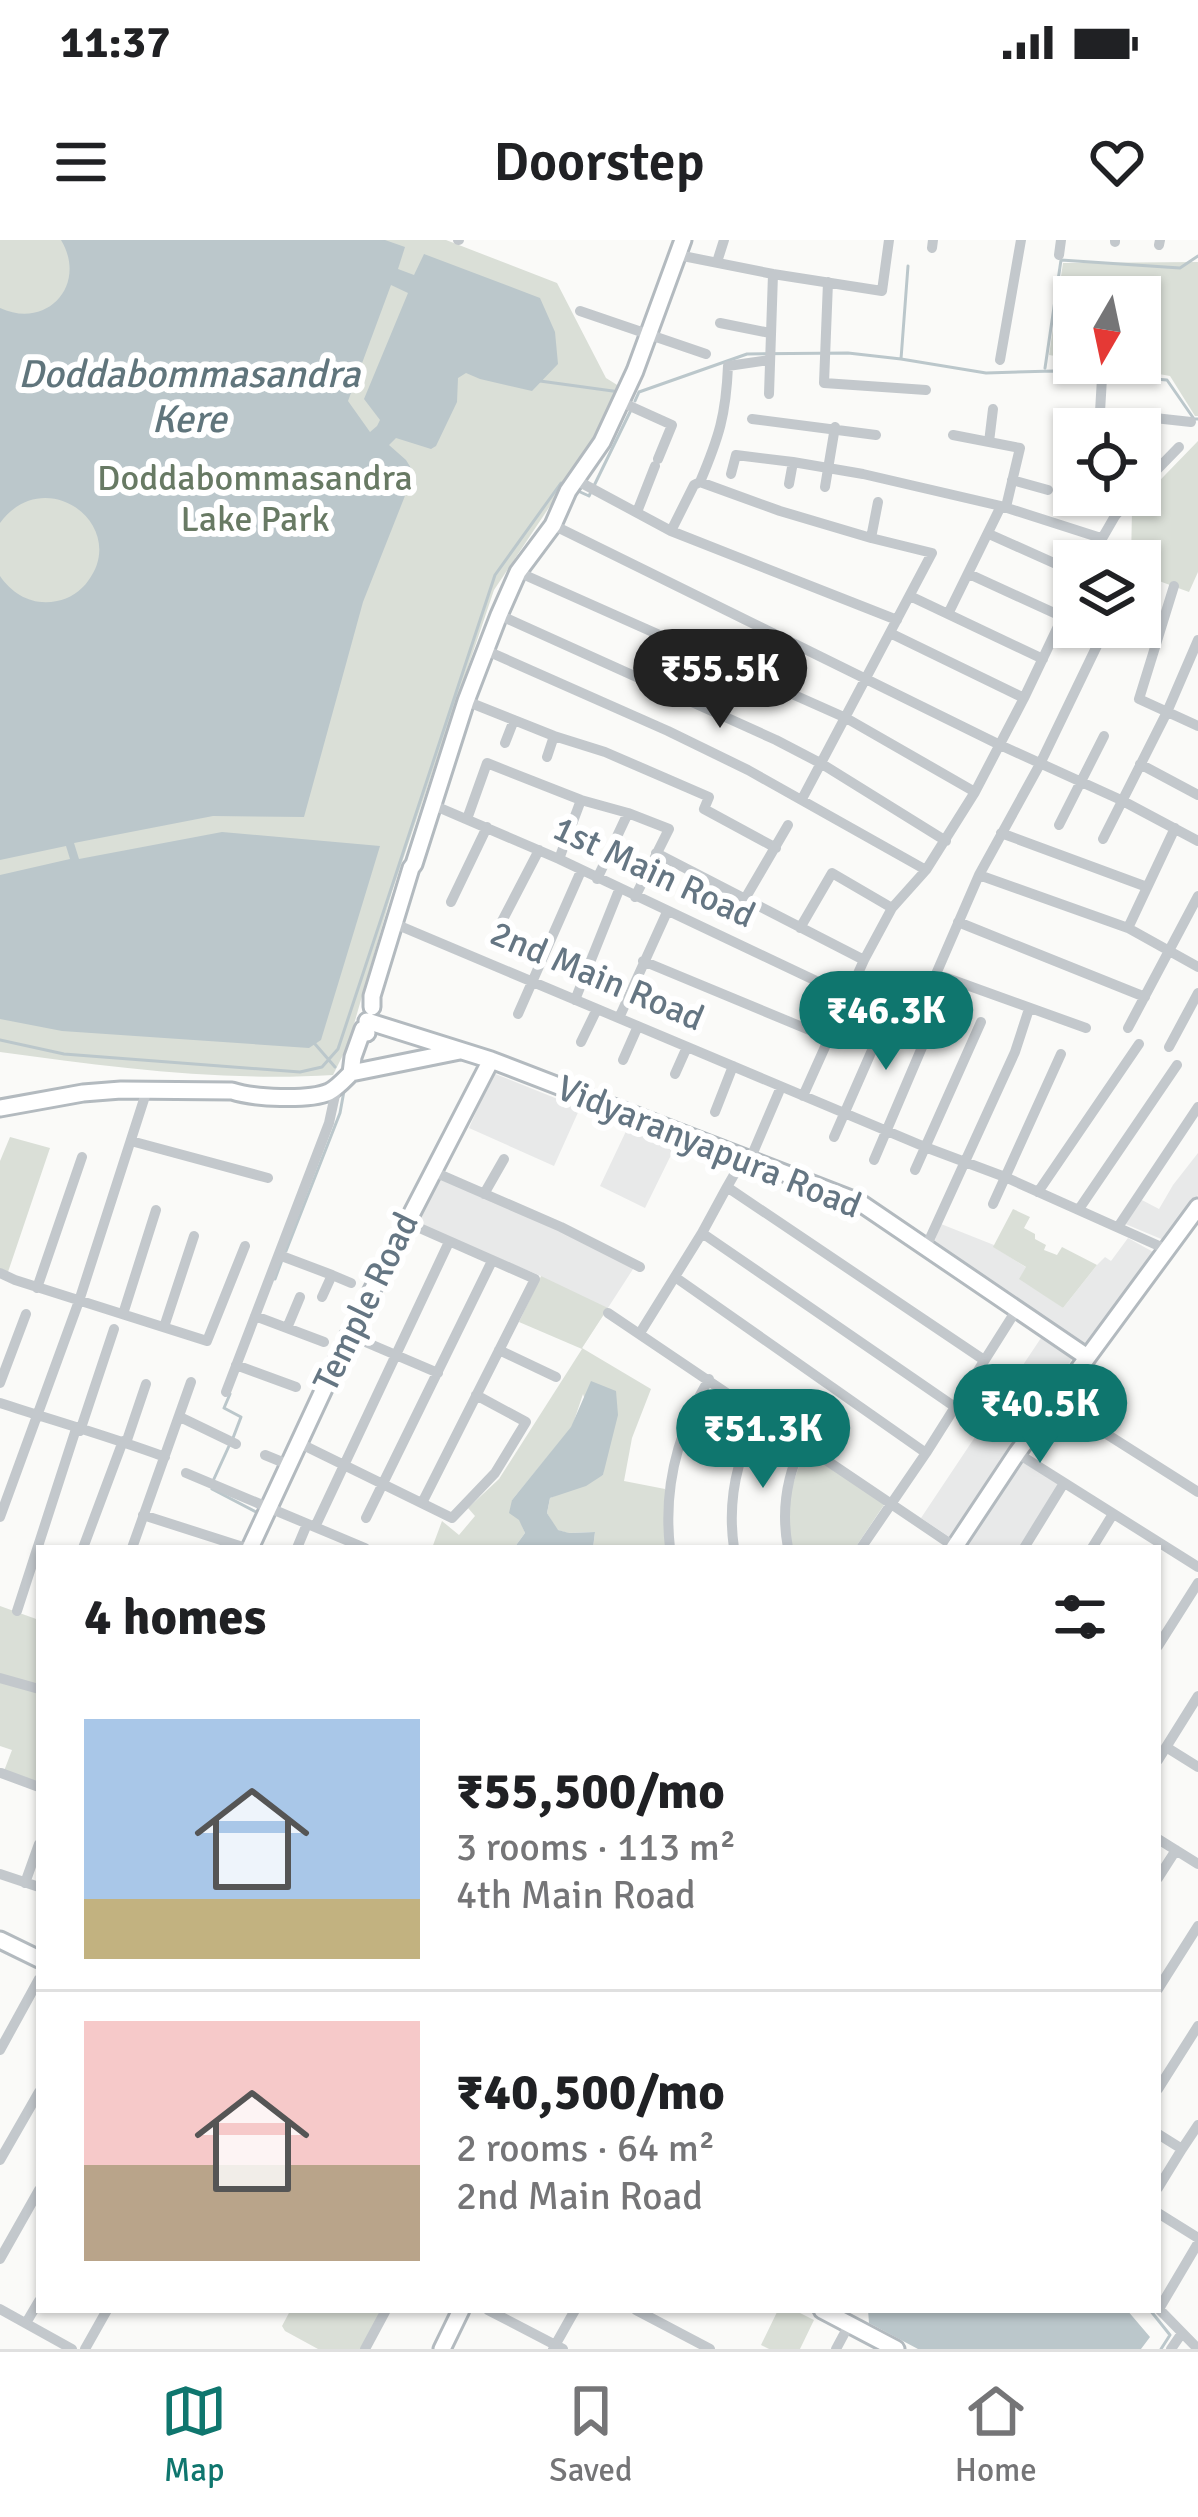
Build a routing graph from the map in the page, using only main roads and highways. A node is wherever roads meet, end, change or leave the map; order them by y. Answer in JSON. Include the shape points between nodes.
{"nodes":[{"id":1,"x":680,"y":247,"type":"edge"},
{"id":2,"x":414,"y":864,"type":"junction"},
{"id":3,"x":368,"y":1020,"type":"junction"},
{"id":4,"x":464,"y":1051,"type":"junction"},
{"id":5,"x":490,"y":1060,"type":"junction"},
{"id":6,"x":353,"y":1068,"type":"junction"},
{"id":7,"x":0,"y":1108,"type":"edge"},
{"id":8,"x":1198,"y":1207,"type":"edge"},
{"id":9,"x":1087,"y":1357,"type":"junction"},
{"id":10,"x":249,"y":1545,"type":"edge"},
{"id":11,"x":957,"y":1545,"type":"edge"},
{"id":12,"x":2,"y":1946,"type":"edge"},
{"id":13,"x":36,"y":1958,"type":"edge"},
{"id":14,"x":460,"y":2313,"type":"edge"},
{"id":15,"x":828,"y":2313,"type":"edge"},
{"id":16,"x":442,"y":2349,"type":"edge"},
{"id":17,"x":896,"y":2349,"type":"edge"}],
"edges":[{"from":1,"to":2,"type":"main road","via":[[587,486],[518,572],[499,615]]},
{"from":2,"to":3,"type":"main road"},
{"from":2,"to":3,"type":"main road"},
{"from":3,"to":4,"type":"main road","name":"Vidyaranyapura Road"},
{"from":3,"to":6,"type":"main road"},
{"from":4,"to":5,"type":"main road","name":"Vidyaranyapura Road"},
{"from":4,"to":6,"type":"main road"},
{"from":5,"to":9,"type":"main road","name":"Vidyaranyapura Road","via":[[859,1202]]},
{"from":5,"to":10,"type":"main road","name":"Temple Road"},
{"from":6,"to":7,"type":"main road","via":[[338,1086],[83,1093]]},
{"from":8,"to":9,"type":"main road"},
{"from":9,"to":11,"type":"main road"},
{"from":12,"to":13,"type":"main road"},
{"from":14,"to":16,"type":"main road"},
{"from":15,"to":17,"type":"main road"}]}
